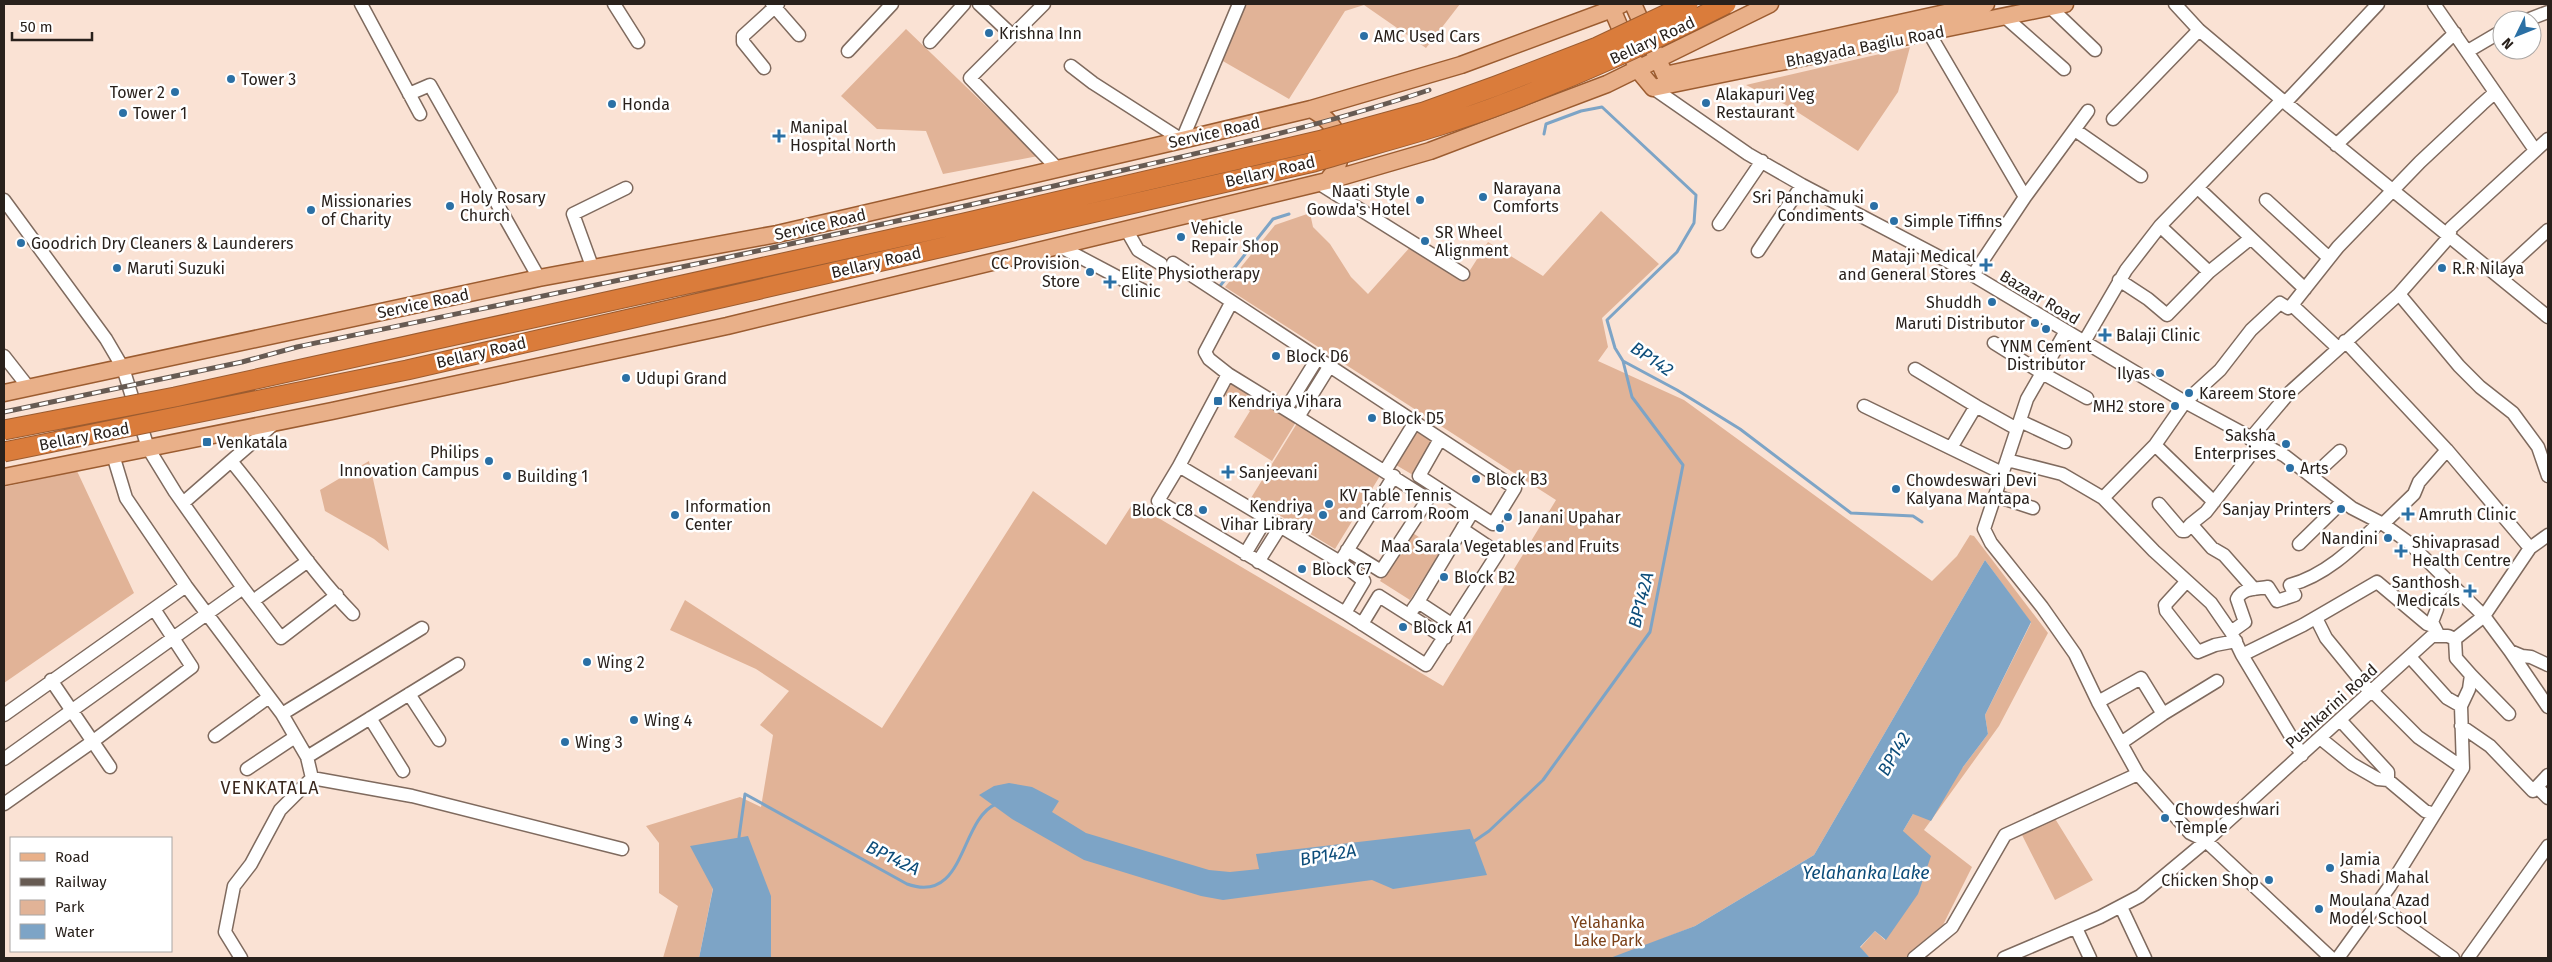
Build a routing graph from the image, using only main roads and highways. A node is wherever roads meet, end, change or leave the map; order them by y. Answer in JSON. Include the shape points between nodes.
{"nodes":[{"id":1,"x":1633,"y":4,"type":"edge"},
{"id":2,"x":1688,"y":4,"type":"edge"},
{"id":3,"x":1726,"y":4,"type":"edge"},
{"id":4,"x":1770,"y":4,"type":"edge"},
{"id":5,"x":1986,"y":4,"type":"edge"},
{"id":6,"x":2057,"y":5,"type":"edge"},
{"id":7,"x":1614,"y":6,"type":"edge"},
{"id":8,"x":1655,"y":79,"type":"junction"},
{"id":9,"x":1311,"y":109,"type":"junction"},
{"id":10,"x":1322,"y":182,"type":"junction"},
{"id":11,"x":4,"y":393,"type":"edge"},
{"id":12,"x":4,"y":430,"type":"edge"},
{"id":13,"x":4,"y":452,"type":"edge"},
{"id":14,"x":4,"y":477,"type":"edge"}],
"edges":[{"from":1,"to":8,"type":"main road"},
{"from":2,"to":12,"type":"highway","name":"Bellary Road","bridge":true,"via":[[1597,47],[1496,86],[1424,112],[1322,140],[175,397]]},
{"from":3,"to":13,"type":"highway","name":"Bellary Road","bridge":true,"via":[[1632,51],[1504,104],[1314,162],[407,370]]},
{"from":4,"to":8,"type":"main road"},
{"from":5,"to":8,"type":"main road","name":"Bhagyada Bagilu Road"},
{"from":6,"to":8,"type":"main road","name":"Bhagyada Bagilu Road","via":[[1690,82]]},
{"from":7,"to":8,"type":"main road"},
{"from":7,"to":9,"type":"main road","name":"Service Road","via":[[1461,64]]},
{"from":8,"to":10,"type":"main road","via":[[1595,89],[1430,151]]},
{"from":9,"to":10,"type":"main road","via":[[1332,124],[1339,140],[1340,160],[1336,171]]},
{"from":9,"to":11,"type":"main road","name":"Service Road","via":[[777,234],[539,278]]},
{"from":10,"to":14,"type":"main road","via":[[727,326]]}]}
